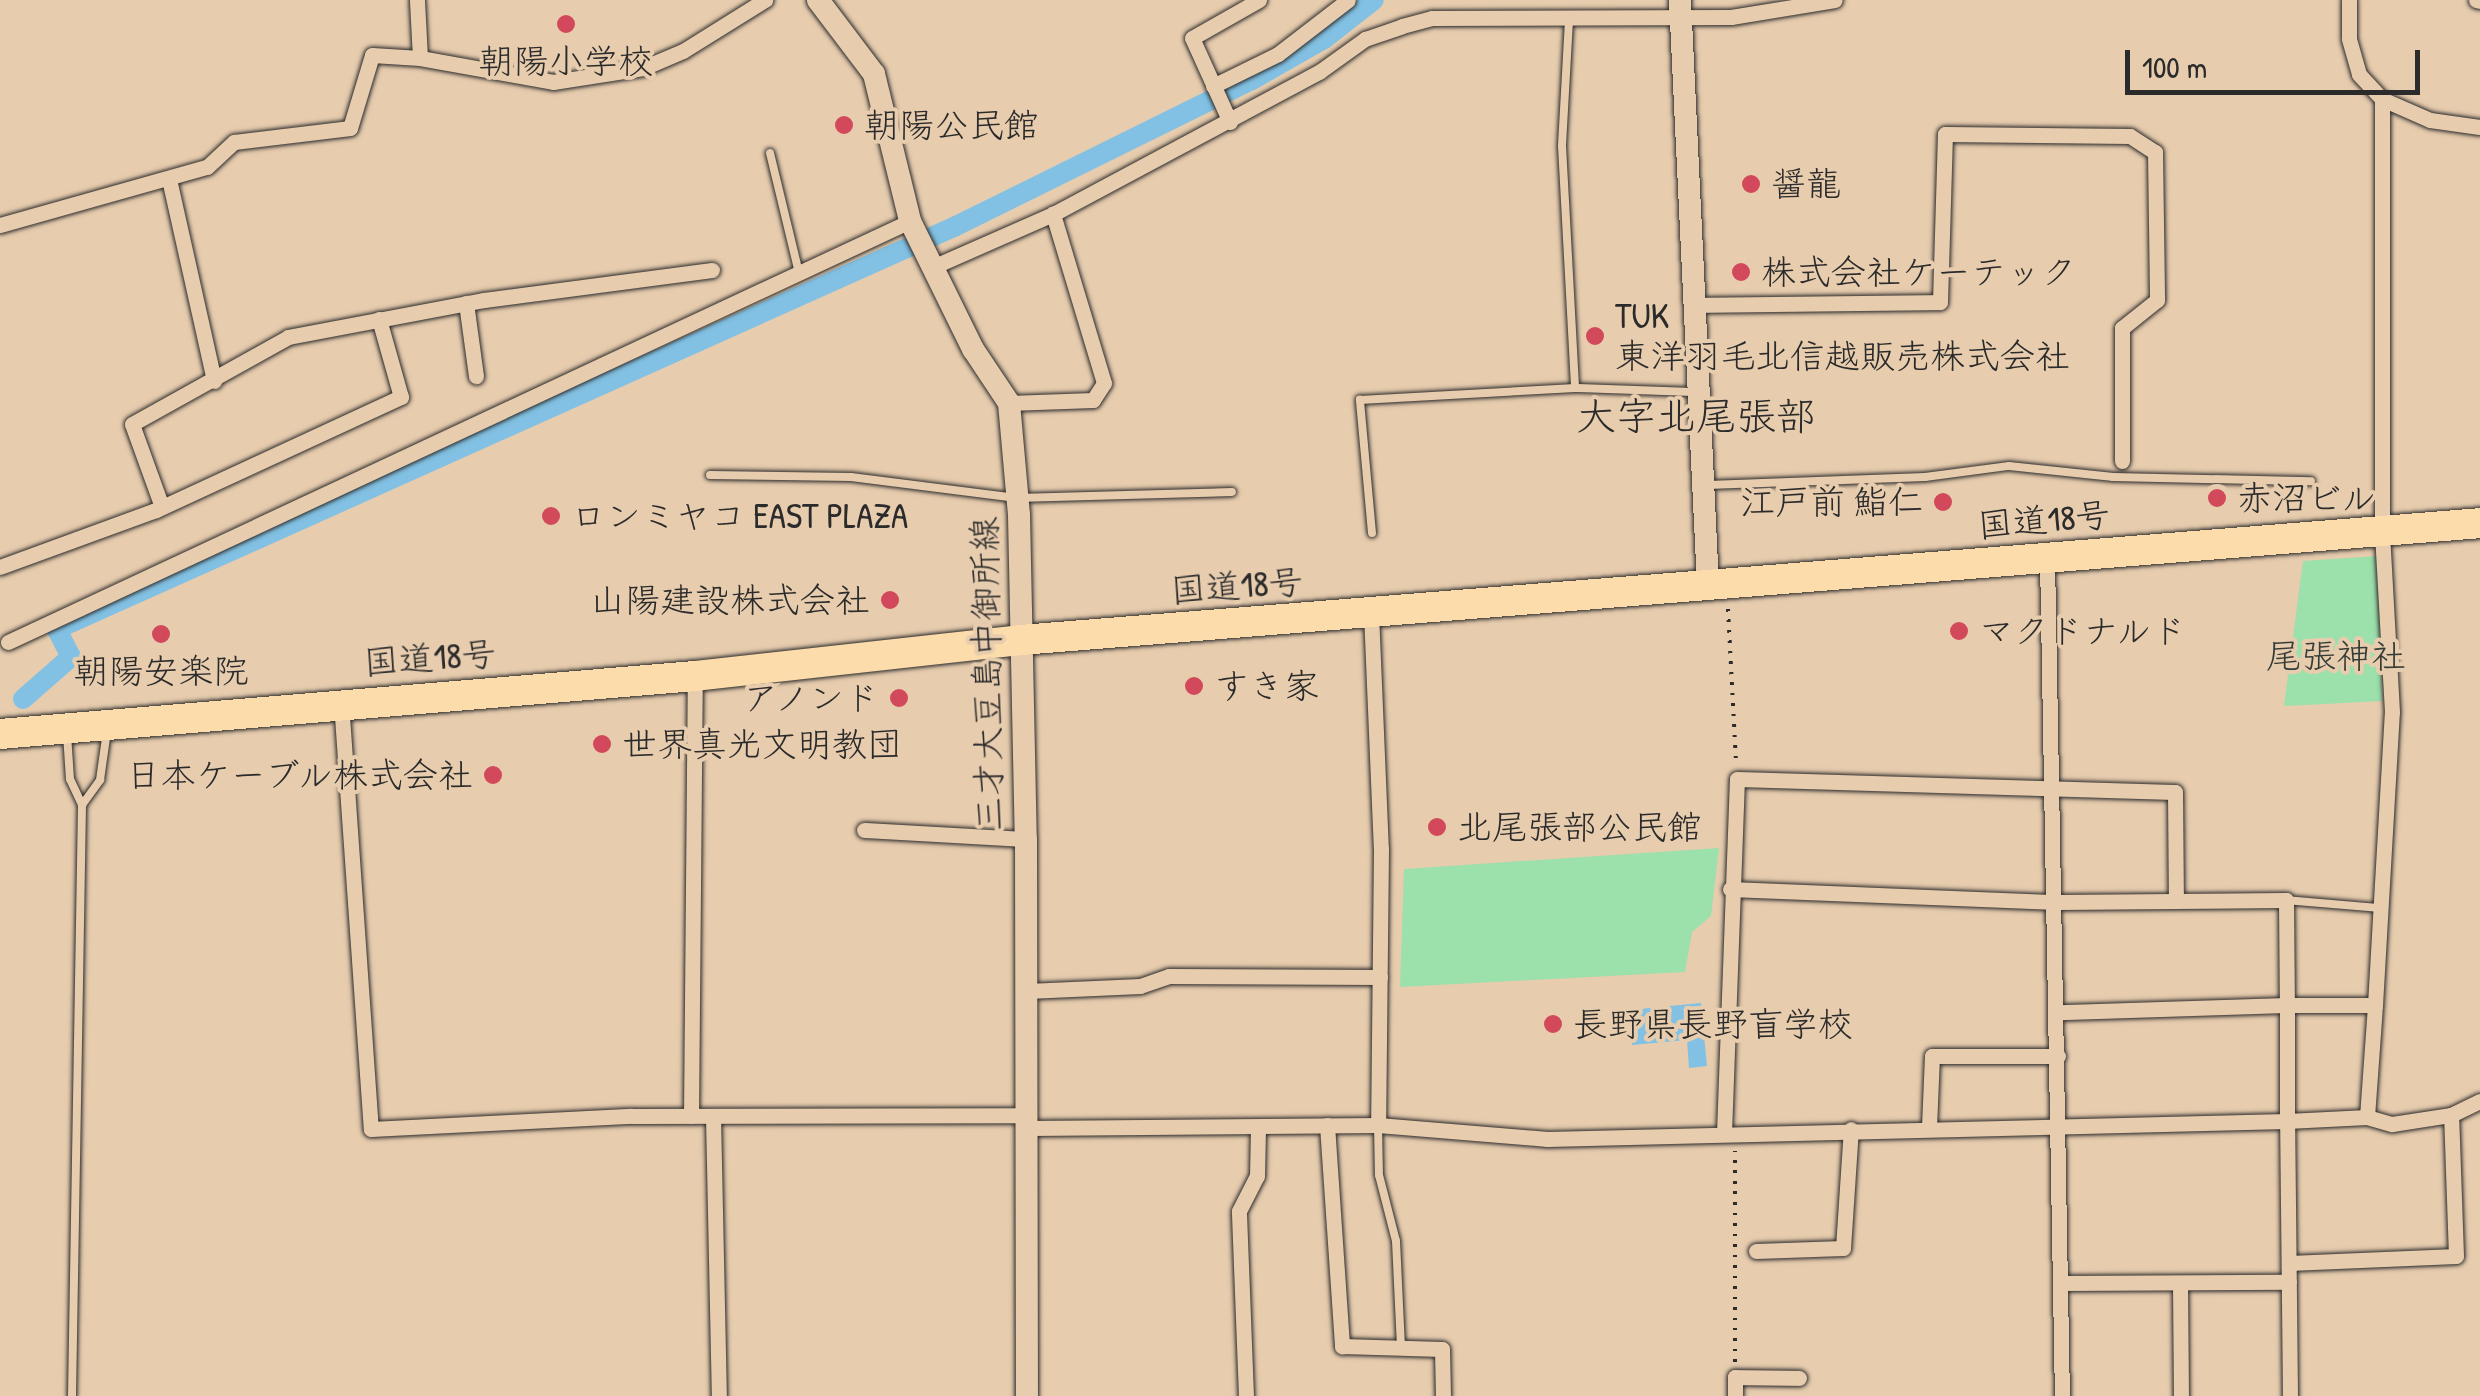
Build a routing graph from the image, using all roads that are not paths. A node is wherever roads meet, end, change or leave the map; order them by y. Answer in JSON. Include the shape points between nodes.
{"nodes":[{"id":1,"x":417,"y":0,"type":"edge"},
{"id":2,"x":765,"y":0,"type":"edge"},
{"id":3,"x":818,"y":0,"type":"edge"},
{"id":4,"x":1258,"y":0,"type":"edge"},
{"id":5,"x":1348,"y":0,"type":"edge"},
{"id":6,"x":1835,"y":0,"type":"edge"},
{"id":7,"x":2349,"y":0,"type":"edge"},
{"id":8,"x":1680,"y":9,"type":"edge"},
{"id":9,"x":1569,"y":20,"type":"junction"},
{"id":10,"x":420,"y":58,"type":"junction"},
{"id":11,"x":1214,"y":88,"type":"junction"},
{"id":12,"x":2382,"y":99,"type":"junction"},
{"id":13,"x":1228,"y":118,"type":"junction"},
{"id":14,"x":2480,"y":128,"type":"edge"},
{"id":15,"x":770,"y":152,"type":"dead end"},
{"id":16,"x":168,"y":179,"type":"junction"},
{"id":17,"x":1052,"y":214,"type":"junction"},
{"id":18,"x":910,"y":222,"type":"junction"},
{"id":19,"x":0,"y":225,"type":"edge"},
{"id":20,"x":930,"y":268,"type":"junction"},
{"id":21,"x":712,"y":270,"type":"dead end"},
{"id":22,"x":800,"y":273,"type":"junction"},
{"id":23,"x":466,"y":304,"type":"junction"},
{"id":24,"x":1694,"y":305,"type":"junction"},
{"id":25,"x":379,"y":319,"type":"junction"},
{"id":26,"x":476,"y":376,"type":"dead end"},
{"id":27,"x":214,"y":381,"type":"junction"},
{"id":28,"x":1574,"y":388,"type":"junction"},
{"id":29,"x":1698,"y":392,"type":"junction"},
{"id":30,"x":1009,"y":402,"type":"junction"},
{"id":31,"x":2122,"y":461,"type":"dead end"},
{"id":32,"x":710,"y":474,"type":"dead end"},
{"id":33,"x":2310,"y":482,"type":"dead end"},
{"id":34,"x":1703,"y":486,"type":"junction"},
{"id":35,"x":1232,"y":492,"type":"dead end"},
{"id":36,"x":1018,"y":498,"type":"junction"},
{"id":37,"x":162,"y":508,"type":"junction"},
{"id":38,"x":2480,"y":523,"type":"edge"},
{"id":39,"x":2382,"y":531,"type":"junction"},
{"id":40,"x":1372,"y":533,"type":"dead end"},
{"id":41,"x":2047,"y":557,"type":"junction"},
{"id":42,"x":0,"y":567,"type":"edge"},
{"id":43,"x":1717,"y":584,"type":"junction"},
{"id":44,"x":1372,"y":613,"type":"junction"},
{"id":45,"x":1021,"y":640,"type":"junction"},
{"id":46,"x":8,"y":642,"type":"dead end"},
{"id":47,"x":695,"y":676,"type":"junction"},
{"id":48,"x":341,"y":702,"type":"junction"},
{"id":49,"x":108,"y":723,"type":"junction"},
{"id":50,"x":68,"y":727,"type":"junction"},
{"id":51,"x":0,"y":734,"type":"edge"},
{"id":52,"x":2052,"y":792,"type":"junction"},
{"id":53,"x":82,"y":805,"type":"junction"},
{"id":54,"x":864,"y":830,"type":"dead end"},
{"id":55,"x":1026,"y":838,"type":"junction"},
{"id":56,"x":1730,"y":889,"type":"junction"},
{"id":57,"x":2176,"y":900,"type":"junction"},
{"id":58,"x":2286,"y":900,"type":"junction"},
{"id":59,"x":2057,"y":902,"type":"junction"},
{"id":60,"x":2380,"y":908,"type":"junction"},
{"id":61,"x":1380,"y":977,"type":"junction"},
{"id":62,"x":1027,"y":992,"type":"junction"},
{"id":63,"x":2287,"y":1004,"type":"junction"},
{"id":64,"x":2375,"y":1005,"type":"junction"},
{"id":65,"x":2058,"y":1012,"type":"junction"},
{"id":66,"x":2058,"y":1056,"type":"junction"},
{"id":67,"x":2480,"y":1101,"type":"edge"},
{"id":68,"x":2451,"y":1115,"type":"junction"},
{"id":69,"x":691,"y":1116,"type":"junction"},
{"id":70,"x":713,"y":1116,"type":"junction"},
{"id":71,"x":2367,"y":1117,"type":"junction"},
{"id":72,"x":1029,"y":1122,"type":"junction"},
{"id":73,"x":2286,"y":1122,"type":"junction"},
{"id":74,"x":1327,"y":1125,"type":"junction"},
{"id":75,"x":1378,"y":1125,"type":"junction"},
{"id":76,"x":1258,"y":1126,"type":"junction"},
{"id":77,"x":2057,"y":1126,"type":"junction"},
{"id":78,"x":1929,"y":1127,"type":"junction"},
{"id":79,"x":1851,"y":1129,"type":"junction"},
{"id":80,"x":1730,"y":1133,"type":"junction"},
{"id":81,"x":1756,"y":1251,"type":"dead end"},
{"id":82,"x":2290,"y":1263,"type":"junction"},
{"id":83,"x":2180,"y":1282,"type":"junction"},
{"id":84,"x":2290,"y":1282,"type":"junction"},
{"id":85,"x":2060,"y":1283,"type":"junction"},
{"id":86,"x":1401,"y":1348,"type":"junction"},
{"id":87,"x":1799,"y":1378,"type":"dead end"},
{"id":88,"x":72,"y":1396,"type":"edge"},
{"id":89,"x":719,"y":1396,"type":"edge"},
{"id":90,"x":1027,"y":1396,"type":"edge"},
{"id":91,"x":1246,"y":1396,"type":"edge"},
{"id":92,"x":1443,"y":1396,"type":"edge"},
{"id":93,"x":1735,"y":1396,"type":"edge"},
{"id":94,"x":2062,"y":1396,"type":"edge"},
{"id":95,"x":2180,"y":1396,"type":"edge"},
{"id":96,"x":2290,"y":1396,"type":"edge"}],
"edges":[{"from":1,"to":10,"type":"street"},
{"from":2,"to":10,"type":"street","via":[[684,51],[625,70],[553,82]]},
{"from":3,"to":18,"type":"main road","name":"三才大豆島中御所線","via":[[874,74]]},
{"from":4,"to":11,"type":"street","via":[[1192,38]]},
{"from":5,"to":11,"type":"street","via":[[1278,54]]},
{"from":6,"to":8,"type":"street"},
{"from":7,"to":12,"type":"street","via":[[2349,38],[2360,74]]},
{"from":8,"to":9,"type":"street"},
{"from":8,"to":24,"type":"main road"},
{"from":9,"to":13,"type":"street","via":[[1432,18],[1402,26],[1365,39]]},
{"from":9,"to":28,"type":"lane","via":[[1562,146]]},
{"from":10,"to":16,"type":"street","via":[[372,55],[350,128],[234,142],[207,167]]},
{"from":11,"to":13,"type":"street"},
{"from":12,"to":14,"type":"street","via":[[2430,120]]},
{"from":12,"to":39,"type":"street"},
{"from":13,"to":17,"type":"street"},
{"from":15,"to":22,"type":"lane"},
{"from":16,"to":19,"type":"street"},
{"from":16,"to":27,"type":"street"},
{"from":17,"to":20,"type":"street"},
{"from":17,"to":30,"type":"street","via":[[1104,382],[1093,400]]},
{"from":18,"to":20,"type":"main road","name":"三才大豆島中御所線"},
{"from":18,"to":22,"type":"street"},
{"from":20,"to":30,"type":"main road","name":"三才大豆島中御所線"},
{"from":21,"to":23,"type":"street"},
{"from":22,"to":46,"type":"street"},
{"from":23,"to":25,"type":"street"},
{"from":23,"to":26,"type":"street"},
{"from":24,"to":29,"type":"main road"},
{"from":24,"to":31,"type":"street","via":[[1940,302],[1945,134],[2130,136],[2155,152],[2157,300],[2122,328]]},
{"from":25,"to":27,"type":"street","via":[[288,338]]},
{"from":25,"to":37,"type":"street","via":[[401,397]]},
{"from":27,"to":37,"type":"street","via":[[132,424]]},
{"from":28,"to":29,"type":"lane"},
{"from":28,"to":40,"type":"lane","via":[[1360,400]]},
{"from":29,"to":34,"type":"main road"},
{"from":30,"to":36,"type":"main road","name":"三才大豆島中御所線"},
{"from":32,"to":36,"type":"lane","via":[[851,477]]},
{"from":33,"to":34,"type":"lane","via":[[2112,477],[2009,466],[1925,477]]},
{"from":34,"to":43,"type":"main road"},
{"from":35,"to":36,"type":"lane"},
{"from":36,"to":45,"type":"main road","name":"三才大豆島中御所線"},
{"from":37,"to":42,"type":"street"},
{"from":38,"to":39,"type":"highway","name":"国道18号"},
{"from":39,"to":41,"type":"highway","name":"国道18号"},
{"from":39,"to":60,"type":"street","via":[[2392,712]]},
{"from":41,"to":43,"type":"highway","name":"国道18号"},
{"from":41,"to":52,"type":"street"},
{"from":43,"to":44,"type":"highway","name":"国道18号"},
{"from":44,"to":45,"type":"highway","name":"国道18号"},
{"from":44,"to":61,"type":"street"},
{"from":45,"to":47,"type":"highway","name":"国道18号"},
{"from":45,"to":55,"type":"main road","name":"三才大豆島中御所線"},
{"from":47,"to":48,"type":"highway","name":"国道18号"},
{"from":47,"to":69,"type":"street"},
{"from":48,"to":49,"type":"highway","name":"国道18号"},
{"from":48,"to":69,"type":"street","via":[[371,1129]]},
{"from":49,"to":50,"type":"highway","name":"国道18号"},
{"from":49,"to":53,"type":"lane","via":[[100,780]]},
{"from":50,"to":51,"type":"highway","name":"国道18号"},
{"from":50,"to":53,"type":"lane","via":[[70,778]]},
{"from":52,"to":56,"type":"street","via":[[1737,779]]},
{"from":52,"to":57,"type":"street","via":[[2175,792]]},
{"from":52,"to":59,"type":"street"},
{"from":53,"to":88,"type":"lane"},
{"from":54,"to":55,"type":"street"},
{"from":55,"to":62,"type":"main road","name":"三才大豆島中御所線"},
{"from":56,"to":59,"type":"street"},
{"from":56,"to":80,"type":"street"},
{"from":57,"to":58,"type":"street"},
{"from":57,"to":59,"type":"street"},
{"from":58,"to":60,"type":"lane"},
{"from":58,"to":63,"type":"street"},
{"from":59,"to":65,"type":"street"},
{"from":60,"to":64,"type":"street"},
{"from":61,"to":62,"type":"street","via":[[1169,976],[1140,986]]},
{"from":61,"to":75,"type":"street"},
{"from":62,"to":72,"type":"main road","name":"三才大豆島中御所線"},
{"from":63,"to":64,"type":"street"},
{"from":63,"to":65,"type":"street"},
{"from":63,"to":73,"type":"street"},
{"from":64,"to":71,"type":"street"},
{"from":65,"to":66,"type":"street"},
{"from":66,"to":77,"type":"street"},
{"from":66,"to":78,"type":"street","via":[[1932,1056]]},
{"from":67,"to":68,"type":"street"},
{"from":68,"to":71,"type":"street","via":[[2392,1124]]},
{"from":68,"to":82,"type":"street","via":[[2456,1256]]},
{"from":69,"to":70,"type":"street"},
{"from":70,"to":72,"type":"street"},
{"from":70,"to":89,"type":"street"},
{"from":71,"to":73,"type":"street"},
{"from":72,"to":76,"type":"street"},
{"from":72,"to":90,"type":"main road","name":"三才大豆島中御所線"},
{"from":73,"to":77,"type":"street"},
{"from":73,"to":82,"type":"street"},
{"from":74,"to":75,"type":"street"},
{"from":74,"to":76,"type":"street"},
{"from":74,"to":86,"type":"street","via":[[1342,1346]]},
{"from":75,"to":80,"type":"street","via":[[1547,1139]]},
{"from":75,"to":86,"type":"lane","via":[[1380,1175],[1396,1241]]},
{"from":76,"to":91,"type":"street","via":[[1256,1176],[1239,1211]]},
{"from":77,"to":78,"type":"street"},
{"from":77,"to":85,"type":"street"},
{"from":78,"to":79,"type":"street"},
{"from":79,"to":80,"type":"street"},
{"from":79,"to":81,"type":"street","via":[[1842,1248]]},
{"from":82,"to":84,"type":"street"},
{"from":83,"to":84,"type":"street"},
{"from":83,"to":85,"type":"street"},
{"from":83,"to":95,"type":"street"},
{"from":84,"to":96,"type":"street"},
{"from":85,"to":94,"type":"street"},
{"from":86,"to":92,"type":"street","via":[[1442,1348]]},
{"from":87,"to":93,"type":"street","via":[[1736,1377]]}]}
